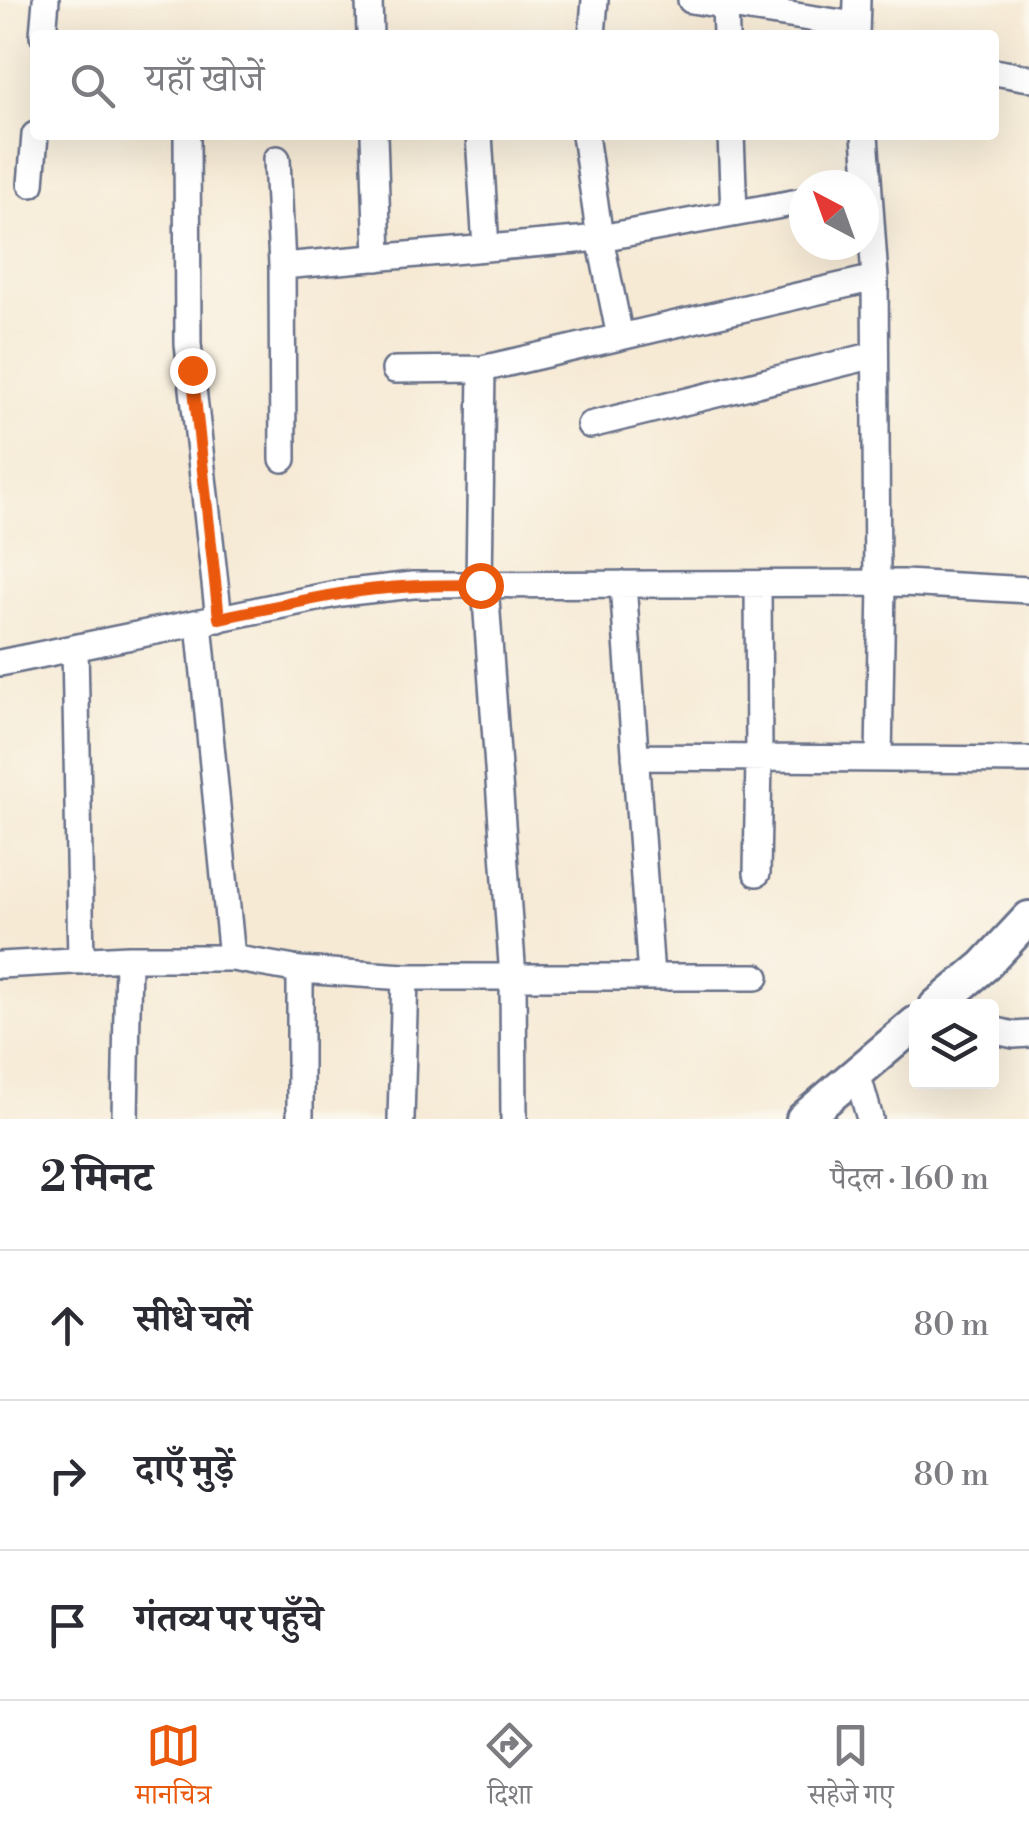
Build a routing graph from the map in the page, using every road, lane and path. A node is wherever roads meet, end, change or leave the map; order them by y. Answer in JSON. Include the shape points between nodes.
{"nodes":[{"id":1,"x":46,"y":0,"type":"edge"},
{"id":2,"x":369,"y":0,"type":"edge"},
{"id":3,"x":596,"y":0,"type":"edge"},
{"id":4,"x":691,"y":0,"type":"edge"},
{"id":5,"x":725,"y":5,"type":"junction"},
{"id":6,"x":856,"y":20,"type":"edge"},
{"id":7,"x":44,"y":30,"type":"edge"},
{"id":8,"x":370,"y":30,"type":"edge"},
{"id":9,"x":593,"y":30,"type":"edge"},
{"id":10,"x":726,"y":30,"type":"edge"},
{"id":11,"x":999,"y":73,"type":"edge"},
{"id":12,"x":1029,"y":78,"type":"edge"},
{"id":13,"x":35,"y":140,"type":"edge"},
{"id":14,"x":186,"y":140,"type":"edge"},
{"id":15,"x":374,"y":140,"type":"edge"},
{"id":16,"x":480,"y":140,"type":"edge"},
{"id":17,"x":587,"y":140,"type":"edge"},
{"id":18,"x":731,"y":140,"type":"edge"},
{"id":19,"x":865,"y":140,"type":"edge"},
{"id":20,"x":277,"y":160,"type":"dead end"},
{"id":21,"x":866,"y":170,"type":"edge"},
{"id":22,"x":31,"y":184,"type":"dead end"},
{"id":23,"x":789,"y":204,"type":"edge"},
{"id":24,"x":734,"y":214,"type":"junction"},
{"id":25,"x":600,"y":238,"type":"junction"},
{"id":26,"x":486,"y":248,"type":"junction"},
{"id":27,"x":378,"y":258,"type":"junction"},
{"id":28,"x":873,"y":260,"type":"edge"},
{"id":29,"x":282,"y":266,"type":"junction"},
{"id":30,"x":875,"y":278,"type":"junction"},
{"id":31,"x":620,"y":337,"type":"junction"},
{"id":32,"x":875,"y":354,"type":"junction"},
{"id":33,"x":482,"y":369,"type":"junction"},
{"id":34,"x":395,"y":370,"type":"dead end"},
{"id":35,"x":590,"y":424,"type":"dead end"},
{"id":36,"x":283,"y":459,"type":"dead end"},
{"id":37,"x":879,"y":583,"type":"junction"},
{"id":38,"x":623,"y":584,"type":"junction"},
{"id":39,"x":758,"y":584,"type":"junction"},
{"id":40,"x":482,"y":585,"type":"junction"},
{"id":41,"x":1029,"y":590,"type":"edge"},
{"id":42,"x":209,"y":620,"type":"junction"},
{"id":43,"x":75,"y":648,"type":"junction"},
{"id":44,"x":0,"y":663,"type":"edge"},
{"id":45,"x":636,"y":757,"type":"junction"},
{"id":46,"x":759,"y":758,"type":"junction"},
{"id":47,"x":879,"y":758,"type":"junction"},
{"id":48,"x":1029,"y":760,"type":"edge"},
{"id":49,"x":757,"y":872,"type":"dead end"},
{"id":50,"x":1029,"y":918,"type":"edge"},
{"id":51,"x":128,"y":958,"type":"junction"},
{"id":52,"x":232,"y":958,"type":"junction"},
{"id":53,"x":81,"y":960,"type":"junction"},
{"id":54,"x":0,"y":965,"type":"edge"},
{"id":55,"x":300,"y":970,"type":"junction"},
{"id":56,"x":652,"y":976,"type":"junction"},
{"id":57,"x":756,"y":976,"type":"dead end"},
{"id":58,"x":405,"y":977,"type":"junction"},
{"id":59,"x":514,"y":978,"type":"junction"},
{"id":60,"x":944,"y":999,"type":"edge"},
{"id":61,"x":909,"y":1029,"type":"edge"},
{"id":62,"x":999,"y":1032,"type":"edge"},
{"id":63,"x":1029,"y":1034,"type":"edge"},
{"id":64,"x":857,"y":1073,"type":"junction"},
{"id":65,"x":125,"y":1119,"type":"edge"},
{"id":66,"x":300,"y":1119,"type":"edge"},
{"id":67,"x":402,"y":1119,"type":"edge"},
{"id":68,"x":514,"y":1119,"type":"edge"},
{"id":69,"x":803,"y":1119,"type":"edge"},
{"id":70,"x":870,"y":1119,"type":"edge"}],
"edges":[{"from":1,"to":7,"type":"street"},
{"from":2,"to":8,"type":"street"},
{"from":3,"to":9,"type":"street"},
{"from":4,"to":5,"type":"street"},
{"from":5,"to":6,"type":"street"},
{"from":5,"to":10,"type":"street"},
{"from":11,"to":12,"type":"street"},
{"from":13,"to":22,"type":"street"},
{"from":14,"to":42,"type":"street","via":[[188,344]]},
{"from":15,"to":27,"type":"street"},
{"from":16,"to":26,"type":"street"},
{"from":17,"to":25,"type":"street"},
{"from":18,"to":24,"type":"street"},
{"from":19,"to":21,"type":"street"},
{"from":20,"to":29,"type":"street"},
{"from":23,"to":24,"type":"street"},
{"from":24,"to":25,"type":"street"},
{"from":25,"to":26,"type":"street"},
{"from":25,"to":31,"type":"street"},
{"from":26,"to":27,"type":"street"},
{"from":27,"to":29,"type":"street"},
{"from":28,"to":30,"type":"street"},
{"from":29,"to":36,"type":"street"},
{"from":30,"to":31,"type":"street"},
{"from":30,"to":32,"type":"street"},
{"from":31,"to":33,"type":"street"},
{"from":32,"to":35,"type":"street"},
{"from":32,"to":37,"type":"street"},
{"from":33,"to":34,"type":"street"},
{"from":33,"to":40,"type":"street"},
{"from":37,"to":39,"type":"street"},
{"from":37,"to":41,"type":"street"},
{"from":37,"to":47,"type":"street"},
{"from":38,"to":39,"type":"street"},
{"from":38,"to":40,"type":"street"},
{"from":38,"to":45,"type":"street"},
{"from":39,"to":46,"type":"street"},
{"from":40,"to":42,"type":"street","via":[[376,589]]},
{"from":40,"to":59,"type":"street"},
{"from":42,"to":43,"type":"street"},
{"from":42,"to":52,"type":"street"},
{"from":43,"to":44,"type":"street"},
{"from":43,"to":53,"type":"street"},
{"from":45,"to":46,"type":"street"},
{"from":45,"to":56,"type":"street"},
{"from":46,"to":47,"type":"street"},
{"from":46,"to":49,"type":"street"},
{"from":47,"to":48,"type":"street"},
{"from":50,"to":60,"type":"main road"},
{"from":51,"to":52,"type":"street"},
{"from":51,"to":53,"type":"street"},
{"from":51,"to":65,"type":"street"},
{"from":52,"to":55,"type":"street"},
{"from":53,"to":54,"type":"street"},
{"from":55,"to":58,"type":"street"},
{"from":55,"to":66,"type":"street"},
{"from":56,"to":57,"type":"street"},
{"from":56,"to":59,"type":"street"},
{"from":58,"to":59,"type":"street"},
{"from":58,"to":67,"type":"street"},
{"from":59,"to":68,"type":"street"},
{"from":61,"to":64,"type":"main road"},
{"from":62,"to":63,"type":"street"},
{"from":64,"to":69,"type":"main road"},
{"from":64,"to":70,"type":"street"}]}
